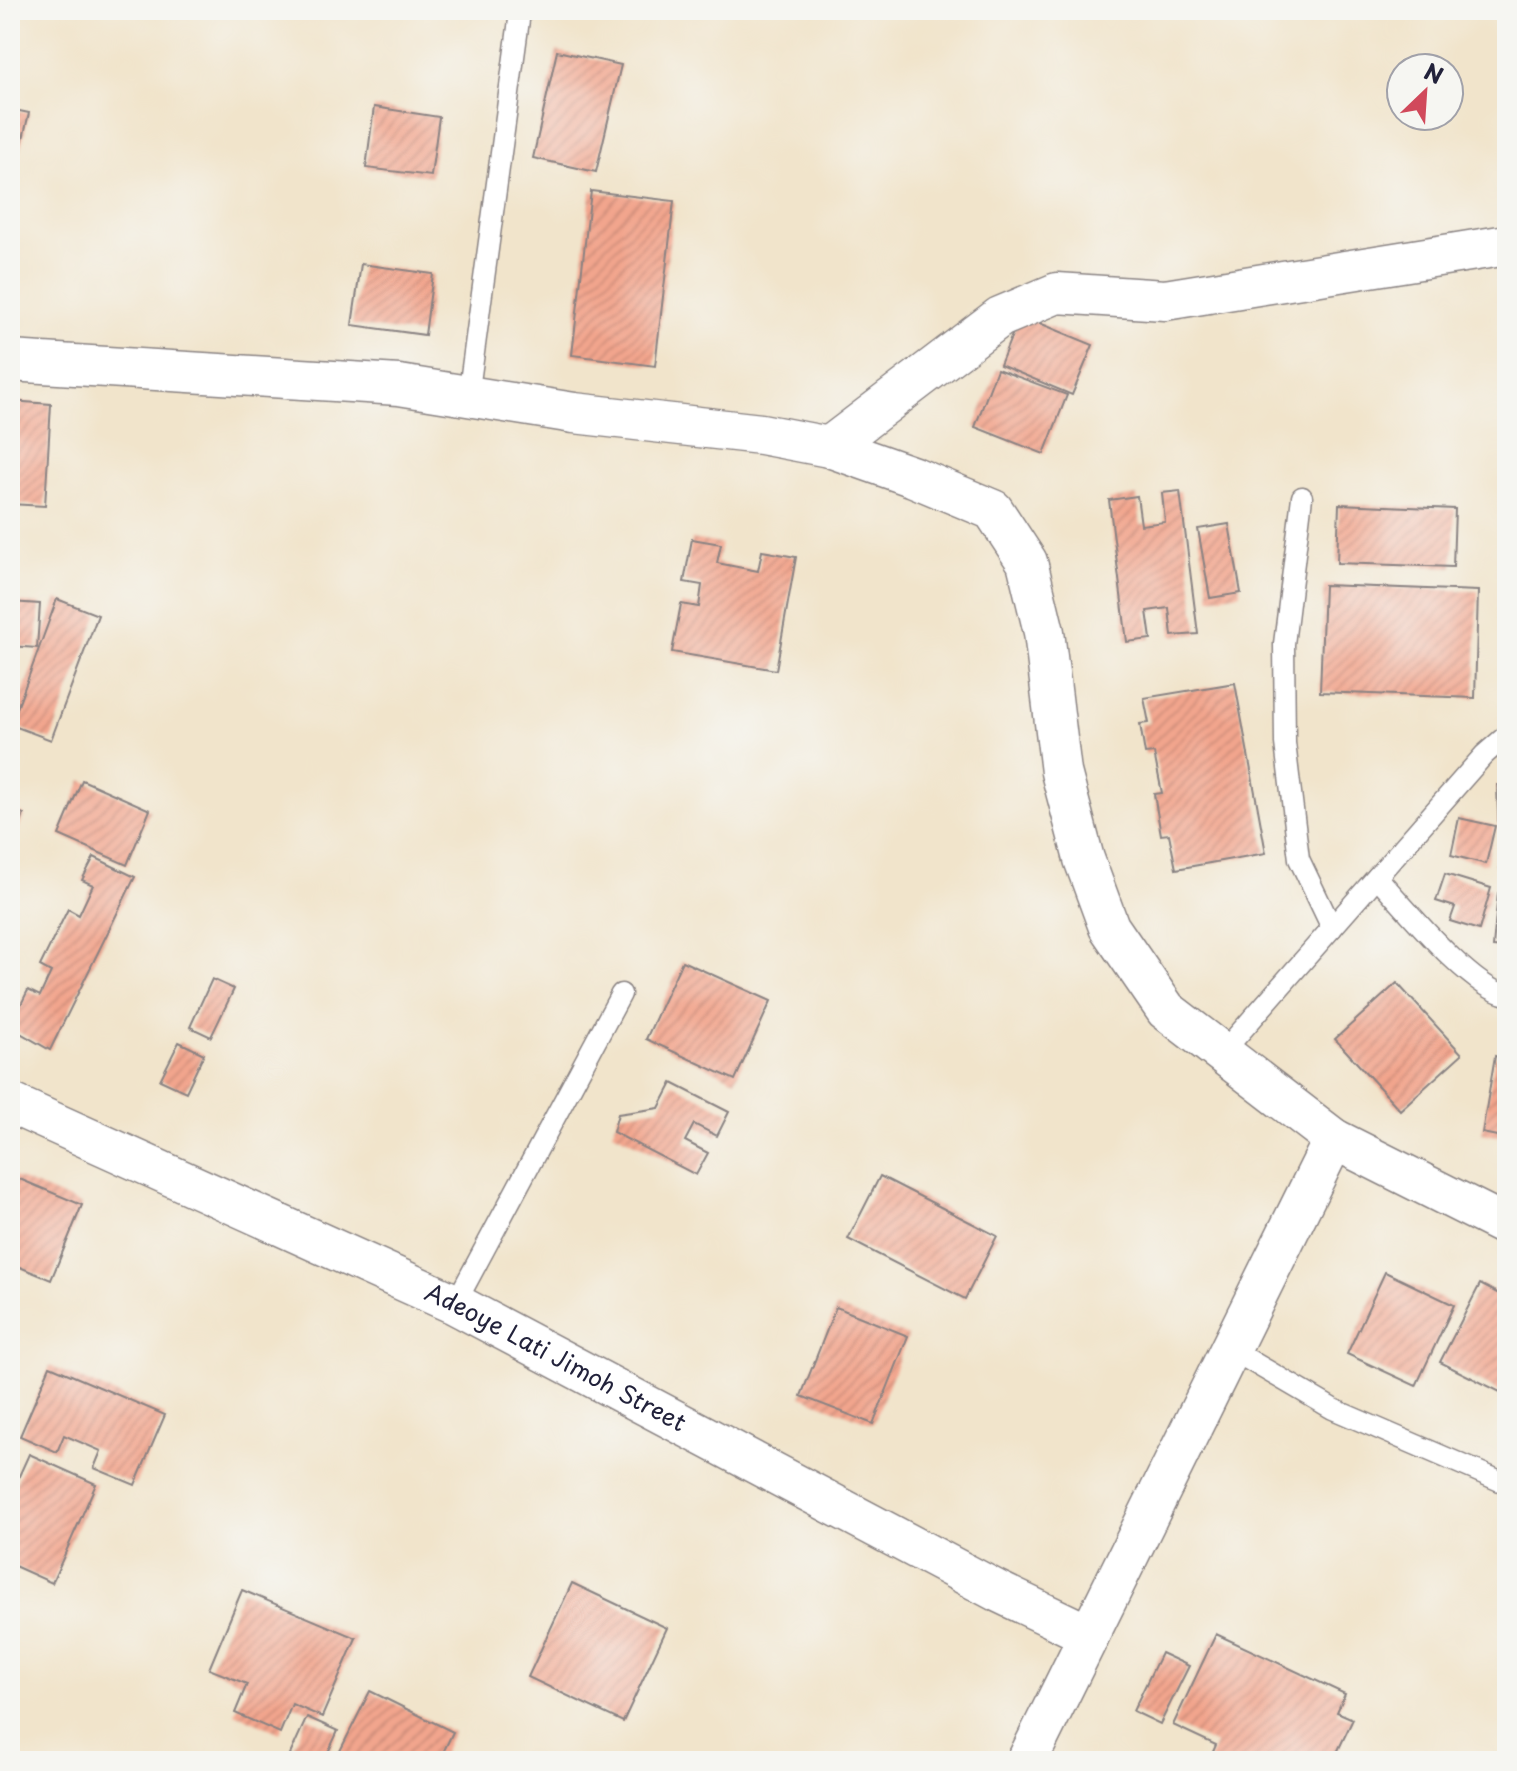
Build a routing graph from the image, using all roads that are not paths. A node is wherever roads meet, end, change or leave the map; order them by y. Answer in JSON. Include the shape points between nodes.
{"nodes":[{"id":1,"x":519,"y":20,"type":"dead end"},
{"id":2,"x":1507,"y":245,"type":"edge"},
{"id":3,"x":10,"y":361,"type":"edge"},
{"id":4,"x":468,"y":397,"type":"junction"},
{"id":5,"x":829,"y":447,"type":"junction"},
{"id":6,"x":1302,"y":497,"type":"dead end"},
{"id":7,"x":1507,"y":735,"type":"edge"},
{"id":8,"x":1377,"y":877,"type":"junction"},
{"id":9,"x":1332,"y":928,"type":"junction"},
{"id":10,"x":621,"y":994,"type":"dead end"},
{"id":11,"x":1507,"y":995,"type":"edge"},
{"id":12,"x":1222,"y":1053,"type":"junction"},
{"id":13,"x":10,"y":1103,"type":"edge"},
{"id":14,"x":1334,"y":1139,"type":"junction"},
{"id":15,"x":1507,"y":1226,"type":"edge"},
{"id":16,"x":455,"y":1304,"type":"junction"},
{"id":17,"x":1232,"y":1350,"type":"junction"},
{"id":18,"x":1507,"y":1484,"type":"edge"},
{"id":19,"x":1089,"y":1635,"type":"junction"},
{"id":20,"x":1027,"y":1761,"type":"edge"}],
"edges":[{"from":1,"to":4,"type":"lane"},
{"from":2,"to":5,"type":"street","via":[[1165,300],[1057,293],[1000,317]]},
{"from":3,"to":4,"type":"street","via":[[399,385]]},
{"from":4,"to":5,"type":"street"},
{"from":5,"to":12,"type":"street","via":[[993,510],[1027,562],[1044,632],[1061,772],[1109,927],[1166,1010]]},
{"from":6,"to":9,"type":"lane","via":[[1284,644],[1285,743],[1299,859]]},
{"from":7,"to":8,"type":"lane"},
{"from":8,"to":9,"type":"lane"},
{"from":8,"to":11,"type":"lane","via":[[1442,947]]},
{"from":9,"to":12,"type":"lane"},
{"from":10,"to":16,"type":"lane"},
{"from":12,"to":14,"type":"street"},
{"from":13,"to":16,"type":"street","name":"Adeoye Lati Jimoh Street"},
{"from":14,"to":15,"type":"street"},
{"from":14,"to":17,"type":"street"},
{"from":16,"to":19,"type":"street","name":"Adeoye Lati Jimoh Street"},
{"from":17,"to":18,"type":"lane","via":[[1333,1409]]},
{"from":17,"to":19,"type":"street"},
{"from":19,"to":20,"type":"street"}]}
